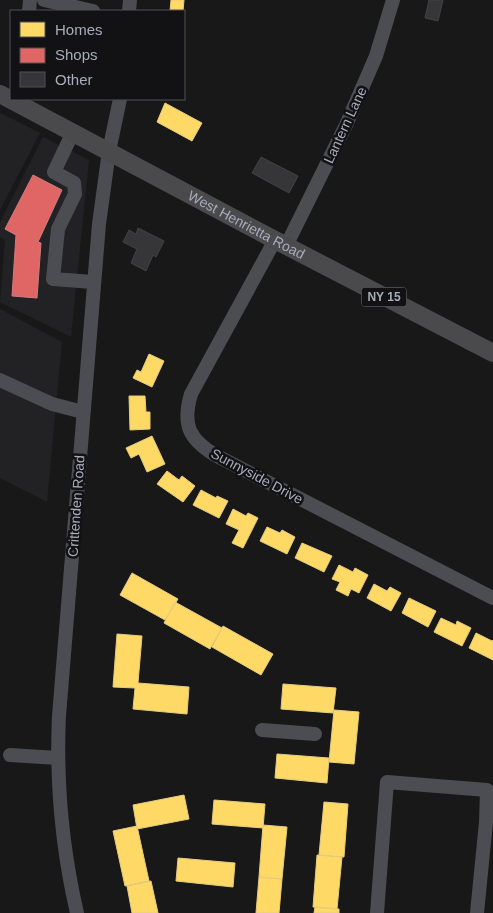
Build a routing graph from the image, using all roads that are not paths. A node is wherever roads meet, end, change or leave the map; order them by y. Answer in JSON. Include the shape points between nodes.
{"nodes":[{"id":1,"x":44,"y":0,"type":"edge"},
{"id":2,"x":393,"y":0,"type":"edge"},
{"id":3,"x":89,"y":10,"type":"edge"},
{"id":4,"x":12,"y":100,"type":"edge"},
{"id":5,"x":120,"y":100,"type":"edge"},
{"id":6,"x":73,"y":132,"type":"junction"},
{"id":7,"x":109,"y":151,"type":"junction"},
{"id":8,"x":280,"y":243,"type":"junction"},
{"id":9,"x":93,"y":282,"type":"junction"},
{"id":10,"x":493,"y":354,"type":"edge"},
{"id":11,"x":0,"y":380,"type":"edge"},
{"id":12,"x":83,"y":412,"type":"junction"},
{"id":13,"x":493,"y":598,"type":"edge"},
{"id":14,"x":262,"y":730,"type":"dead end"},
{"id":15,"x":314,"y":734,"type":"dead end"},
{"id":16,"x":10,"y":755,"type":"dead end"},
{"id":17,"x":58,"y":758,"type":"junction"},
{"id":18,"x":487,"y":858,"type":"edge"},
{"id":19,"x":77,"y":913,"type":"edge"},
{"id":20,"x":377,"y":913,"type":"edge"},
{"id":21,"x":476,"y":913,"type":"edge"}],
"edges":[{"from":1,"to":3,"type":"street"},
{"from":2,"to":8,"type":"street","name":"Lantern Lane","via":[[376,56],[358,99]]},
{"from":4,"to":6,"type":"main road","name":"West Henrietta Road","number":"NY 15"},
{"from":5,"to":7,"type":"street","name":"Crittenden Road"},
{"from":6,"to":7,"type":"main road","name":"West Henrietta Road","number":"NY 15"},
{"from":6,"to":9,"type":"street","via":[[54,172],[74,183],[75,194],[58,229],[53,279]]},
{"from":7,"to":8,"type":"main road","name":"West Henrietta Road","number":"NY 15"},
{"from":7,"to":9,"type":"street","name":"Crittenden Road"},
{"from":8,"to":10,"type":"main road","name":"West Henrietta Road","number":"NY 15"},
{"from":8,"to":13,"type":"street","name":"Sunnyside Drive","via":[[190,394],[188,427],[196,442],[215,456]]},
{"from":9,"to":12,"type":"street","name":"Crittenden Road"},
{"from":11,"to":12,"type":"street","via":[[52,404]]},
{"from":12,"to":17,"type":"street","name":"Crittenden Road"},
{"from":14,"to":15,"type":"street"},
{"from":16,"to":17,"type":"street"},
{"from":17,"to":19,"type":"street","name":"Crittenden Road","via":[[63,841]]},
{"from":18,"to":20,"type":"street","via":[[487,790],[387,782]]},
{"from":18,"to":21,"type":"street"}]}
